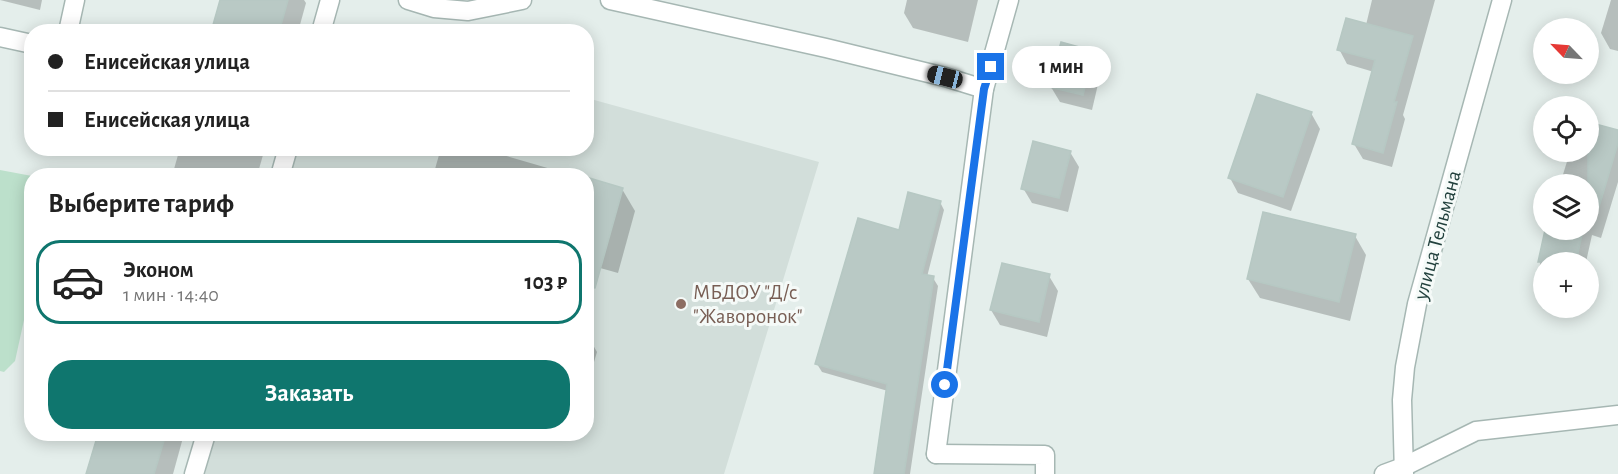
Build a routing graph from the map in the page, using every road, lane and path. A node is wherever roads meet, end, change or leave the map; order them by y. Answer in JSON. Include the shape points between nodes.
{"nodes":[{"id":1,"x":75,"y":0,"type":"edge"},
{"id":2,"x":330,"y":0,"type":"edge"},
{"id":3,"x":408,"y":0,"type":"edge"},
{"id":4,"x":522,"y":0,"type":"edge"},
{"id":5,"x":610,"y":0,"type":"edge"},
{"id":6,"x":1009,"y":0,"type":"edge"},
{"id":7,"x":1502,"y":0,"type":"edge"},
{"id":8,"x":70,"y":24,"type":"edge"},
{"id":9,"x":323,"y":24,"type":"edge"},
{"id":10,"x":0,"y":37,"type":"edge"},
{"id":11,"x":24,"y":42,"type":"edge"},
{"id":12,"x":984,"y":89,"type":"junction"},
{"id":13,"x":1618,"y":415,"type":"edge"},
{"id":14,"x":204,"y":441,"type":"edge"},
{"id":15,"x":1403,"y":471,"type":"edge"},
{"id":16,"x":194,"y":474,"type":"edge"},
{"id":17,"x":1045,"y":474,"type":"edge"},
{"id":18,"x":1384,"y":474,"type":"edge"}],
"edges":[{"from":1,"to":8,"type":"street"},
{"from":2,"to":9,"type":"street"},
{"from":3,"to":4,"type":"street","via":[[434,8],[468,11]]},
{"from":5,"to":12,"type":"street","via":[[826,48]]},
{"from":6,"to":12,"type":"street"},
{"from":7,"to":15,"type":"street","name":"улица Тельмана","via":[[1417,304],[1402,400]]},
{"from":10,"to":11,"type":"street"},
{"from":12,"to":17,"type":"street","via":[[936,454],[1045,454]]},
{"from":13,"to":15,"type":"street","via":[[1476,431]]},
{"from":14,"to":16,"type":"street"},
{"from":15,"to":18,"type":"street"}]}
